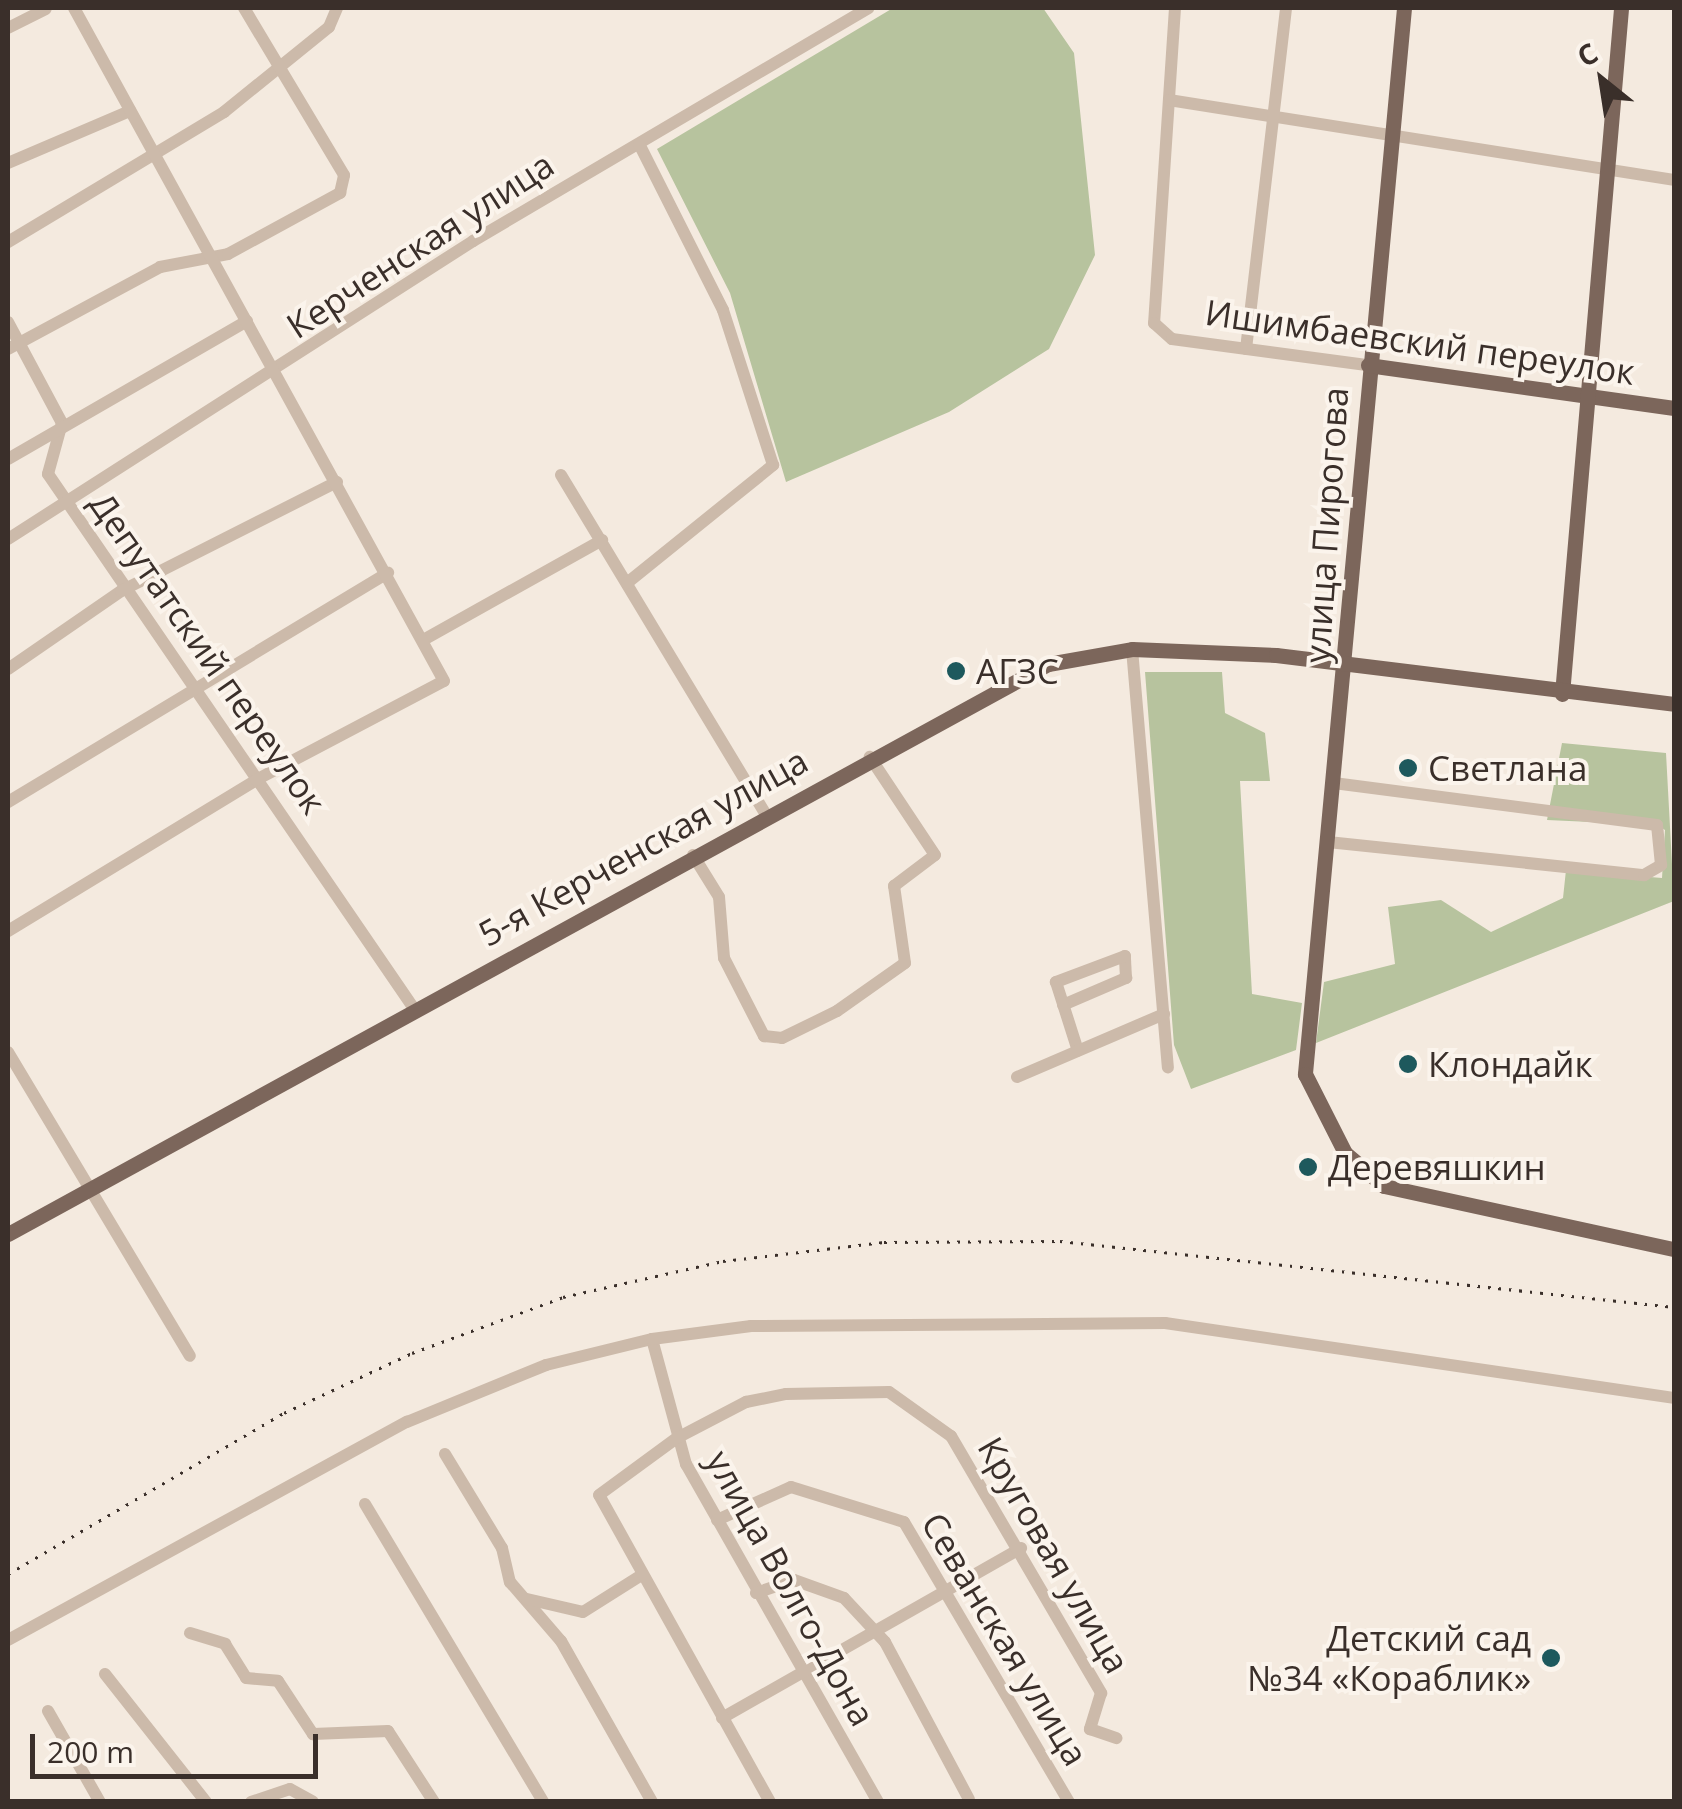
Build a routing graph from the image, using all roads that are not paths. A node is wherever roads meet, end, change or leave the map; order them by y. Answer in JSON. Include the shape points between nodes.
{"nodes":[{"id":1,"x":46,"y":8,"type":"edge"},
{"id":2,"x":74,"y":8,"type":"edge"},
{"id":3,"x":244,"y":8,"type":"edge"},
{"id":4,"x":337,"y":8,"type":"edge"},
{"id":5,"x":868,"y":8,"type":"edge"},
{"id":6,"x":1175,"y":8,"type":"edge"},
{"id":7,"x":1286,"y":8,"type":"edge"},
{"id":8,"x":1404,"y":8,"type":"edge"},
{"id":9,"x":1621,"y":8,"type":"edge"},
{"id":10,"x":8,"y":28,"type":"edge"},
{"id":11,"x":278,"y":67,"type":"junction"},
{"id":12,"x":1169,"y":100,"type":"junction"},
{"id":13,"x":130,"y":111,"type":"junction"},
{"id":14,"x":1274,"y":119,"type":"junction"},
{"id":15,"x":1392,"y":132,"type":"junction"},
{"id":16,"x":640,"y":144,"type":"junction"},
{"id":17,"x":158,"y":153,"type":"junction"},
{"id":18,"x":8,"y":163,"type":"edge"},
{"id":19,"x":1609,"y":168,"type":"junction"},
{"id":20,"x":1674,"y":180,"type":"edge"},
{"id":21,"x":8,"y":242,"type":"edge"},
{"id":22,"x":213,"y":258,"type":"junction"},
{"id":23,"x":247,"y":321,"type":"junction"},
{"id":24,"x":8,"y":322,"type":"edge"},
{"id":25,"x":13,"y":346,"type":"edge"},
{"id":26,"x":1246,"y":349,"type":"junction"},
{"id":27,"x":1368,"y":365,"type":"junction"},
{"id":28,"x":276,"y":374,"type":"junction"},
{"id":29,"x":1588,"y":393,"type":"junction"},
{"id":30,"x":1674,"y":408,"type":"edge"},
{"id":31,"x":62,"y":423,"type":"junction"},
{"id":32,"x":8,"y":459,"type":"edge"},
{"id":33,"x":561,"y":475,"type":"dead end"},
{"id":34,"x":337,"y":482,"type":"junction"},
{"id":35,"x":68,"y":502,"type":"junction"},
{"id":36,"x":8,"y":539,"type":"edge"},
{"id":37,"x":602,"y":540,"type":"junction"},
{"id":38,"x":388,"y":573,"type":"junction"},
{"id":39,"x":627,"y":583,"type":"junction"},
{"id":40,"x":121,"y":591,"type":"junction"},
{"id":41,"x":425,"y":640,"type":"junction"},
{"id":42,"x":1132,"y":649,"type":"junction"},
{"id":43,"x":1346,"y":665,"type":"junction"},
{"id":44,"x":8,"y":669,"type":"edge"},
{"id":45,"x":188,"y":687,"type":"junction"},
{"id":46,"x":1562,"y":694,"type":"junction"},
{"id":47,"x":1674,"y":704,"type":"edge"},
{"id":48,"x":870,"y":756,"type":"junction"},
{"id":49,"x":256,"y":780,"type":"junction"},
{"id":50,"x":1334,"y":783,"type":"junction"},
{"id":51,"x":8,"y":802,"type":"edge"},
{"id":52,"x":766,"y":815,"type":"junction"},
{"id":53,"x":1328,"y":842,"type":"junction"},
{"id":54,"x":693,"y":855,"type":"junction"},
{"id":55,"x":8,"y":931,"type":"edge"},
{"id":56,"x":1063,"y":1005,"type":"junction"},
{"id":57,"x":414,"y":1007,"type":"junction"},
{"id":58,"x":1164,"y":1014,"type":"junction"},
{"id":59,"x":1078,"y":1051,"type":"junction"},
{"id":60,"x":8,"y":1052,"type":"edge"},
{"id":61,"x":1168,"y":1067,"type":"dead end"},
{"id":62,"x":1016,"y":1077,"type":"dead end"},
{"id":63,"x":85,"y":1191,"type":"junction"},
{"id":64,"x":8,"y":1234,"type":"edge"},
{"id":65,"x":1674,"y":1248,"type":"edge"},
{"id":66,"x":652,"y":1339,"type":"junction"},
{"id":67,"x":190,"y":1356,"type":"dead end"},
{"id":68,"x":1674,"y":1398,"type":"edge"},
{"id":69,"x":676,"y":1438,"type":"junction"},
{"id":70,"x":445,"y":1454,"type":"dead end"},
{"id":71,"x":365,"y":1504,"type":"dead end"},
{"id":72,"x":717,"y":1520,"type":"junction"},
{"id":73,"x":1021,"y":1548,"type":"junction"},
{"id":74,"x":640,"y":1576,"type":"junction"},
{"id":75,"x":946,"y":1591,"type":"junction"},
{"id":76,"x":756,"y":1593,"type":"junction"},
{"id":77,"x":520,"y":1597,"type":"junction"},
{"id":78,"x":871,"y":1630,"type":"junction"},
{"id":79,"x":190,"y":1633,"type":"dead end"},
{"id":80,"x":8,"y":1640,"type":"edge"},
{"id":81,"x":798,"y":1668,"type":"junction"},
{"id":82,"x":104,"y":1674,"type":"dead end"},
{"id":83,"x":48,"y":1711,"type":"dead end"},
{"id":84,"x":722,"y":1718,"type":"junction"},
{"id":85,"x":1116,"y":1738,"type":"dead end"},
{"id":86,"x":969,"y":1799,"type":"dead end"},
{"id":87,"x":100,"y":1802,"type":"edge"},
{"id":88,"x":206,"y":1802,"type":"edge"},
{"id":89,"x":251,"y":1802,"type":"edge"},
{"id":90,"x":313,"y":1802,"type":"edge"},
{"id":91,"x":434,"y":1802,"type":"edge"},
{"id":92,"x":544,"y":1802,"type":"edge"},
{"id":93,"x":652,"y":1802,"type":"edge"},
{"id":94,"x":770,"y":1802,"type":"edge"},
{"id":95,"x":878,"y":1802,"type":"edge"},
{"id":96,"x":1069,"y":1802,"type":"edge"}],
"edges":[{"from":1,"to":10,"type":"street"},
{"from":2,"to":13,"type":"street","via":[[76,25]]},
{"from":3,"to":11,"type":"street"},
{"from":4,"to":11,"type":"street","via":[[329,28]]},
{"from":5,"to":16,"type":"street","name":"Керченская улица"},
{"from":6,"to":12,"type":"street"},
{"from":7,"to":14,"type":"street"},
{"from":8,"to":15,"type":"main road","name":"улица Пирогова"},
{"from":9,"to":19,"type":"main road"},
{"from":11,"to":17,"type":"street"},
{"from":11,"to":22,"type":"street","via":[[343,187]]},
{"from":12,"to":14,"type":"street"},
{"from":12,"to":26,"type":"street","name":"Ишимбаевский переулок","via":[[1152,313],[1160,331]]},
{"from":13,"to":17,"type":"street"},
{"from":13,"to":18,"type":"street"},
{"from":14,"to":15,"type":"street"},
{"from":14,"to":26,"type":"street"},
{"from":15,"to":19,"type":"street"},
{"from":15,"to":27,"type":"main road","name":"улица Пирогова"},
{"from":16,"to":28,"type":"street","name":"Керченская улица","via":[[473,241]]},
{"from":16,"to":39,"type":"street","via":[[723,310],[773,465]]},
{"from":17,"to":21,"type":"street"},
{"from":17,"to":22,"type":"street"},
{"from":19,"to":20,"type":"street"},
{"from":19,"to":29,"type":"main road"},
{"from":22,"to":23,"type":"street"},
{"from":22,"to":25,"type":"street","via":[[160,267]]},
{"from":23,"to":28,"type":"street"},
{"from":23,"to":31,"type":"street"},
{"from":24,"to":25,"type":"street"},
{"from":25,"to":31,"type":"street"},
{"from":26,"to":27,"type":"street","name":"Ишимбаевский переулок"},
{"from":27,"to":29,"type":"main road","name":"Ишимбаевский переулок"},
{"from":27,"to":43,"type":"main road","name":"улица Пирогова"},
{"from":28,"to":34,"type":"street"},
{"from":28,"to":35,"type":"street","name":"Керченская улица"},
{"from":29,"to":30,"type":"main road","name":"Ишимбаевский переулок"},
{"from":29,"to":46,"type":"main road"},
{"from":31,"to":32,"type":"street"},
{"from":31,"to":35,"type":"street","name":"Депутатский переулок","via":[[46,466]]},
{"from":33,"to":37,"type":"street"},
{"from":34,"to":38,"type":"street"},
{"from":34,"to":40,"type":"street"},
{"from":35,"to":36,"type":"street","name":"Керченская улица"},
{"from":35,"to":40,"type":"street","name":"Депутатский переулок"},
{"from":37,"to":39,"type":"street"},
{"from":37,"to":41,"type":"street"},
{"from":38,"to":41,"type":"street"},
{"from":38,"to":45,"type":"street"},
{"from":39,"to":52,"type":"street"},
{"from":40,"to":44,"type":"street"},
{"from":40,"to":45,"type":"street","name":"Депутатский переулок"},
{"from":41,"to":49,"type":"street","via":[[444,681]]},
{"from":42,"to":43,"type":"main road","name":"5-я Керченская улица"},
{"from":42,"to":48,"type":"main road","name":"5-я Керченская улица","via":[[1031,671]]},
{"from":42,"to":58,"type":"street"},
{"from":43,"to":46,"type":"main road","name":"5-я Керченская улица"},
{"from":43,"to":50,"type":"main road","name":"улица Пирогова"},
{"from":45,"to":49,"type":"street","name":"Депутатский переулок"},
{"from":45,"to":51,"type":"street"},
{"from":46,"to":47,"type":"main road","name":"5-я Керченская улица"},
{"from":48,"to":52,"type":"main road","name":"5-я Керченская улица"},
{"from":48,"to":54,"type":"street","via":[[935,854],[894,886],[905,963],[837,1011],[782,1038],[764,1036],[724,958],[719,897]]},
{"from":49,"to":55,"type":"street"},
{"from":49,"to":57,"type":"street","name":"Депутатский переулок"},
{"from":50,"to":53,"type":"main road","name":"улица Пирогова"},
{"from":50,"to":53,"type":"street","via":[[1657,825],[1662,865],[1644,875]]},
{"from":52,"to":54,"type":"main road","name":"5-я Керченская улица"},
{"from":53,"to":65,"type":"main road","name":"улица Пирогова","via":[[1308,1089],[1345,1152],[1384,1186]]},
{"from":54,"to":57,"type":"main road","name":"5-я Керченская улица"},
{"from":56,"to":56,"type":"street","via":[[1056,982],[1124,956],[1126,978]]},
{"from":56,"to":59,"type":"street"},
{"from":57,"to":63,"type":"main road","name":"5-я Керченская улица"},
{"from":58,"to":59,"type":"street"},
{"from":58,"to":61,"type":"street"},
{"from":59,"to":62,"type":"street"},
{"from":60,"to":63,"type":"street"},
{"from":63,"to":64,"type":"main road","name":"5-я Керченская улица"},
{"from":63,"to":67,"type":"street"},
{"from":66,"to":68,"type":"street","via":[[751,1326],[1165,1323]]},
{"from":66,"to":69,"type":"street","name":"улица Волго-Дона"},
{"from":66,"to":80,"type":"street","via":[[546,1365],[407,1422]]},
{"from":69,"to":72,"type":"street","name":"улица Волго-Дона"},
{"from":69,"to":73,"type":"street","name":"Круговая улица","via":[[746,1402],[810,1390],[890,1392],[968,1456]]},
{"from":69,"to":74,"type":"street","name":"Круговая улица","via":[[598,1495]]},
{"from":70,"to":77,"type":"street"},
{"from":71,"to":92,"type":"street"},
{"from":72,"to":75,"type":"street","name":"Севанская улица","via":[[791,1487],[880,1508],[914,1532]]},
{"from":72,"to":76,"type":"street","name":"улица Волго-Дона"},
{"from":73,"to":75,"type":"street"},
{"from":73,"to":85,"type":"street","name":"Круговая улица","via":[[1102,1693],[1090,1729]]},
{"from":74,"to":77,"type":"street","via":[[571,1614]]},
{"from":74,"to":84,"type":"street"},
{"from":75,"to":78,"type":"street"},
{"from":75,"to":96,"type":"street","name":"Севанская улица"},
{"from":76,"to":78,"type":"street","via":[[808,1582],[844,1598]]},
{"from":76,"to":81,"type":"street","name":"улица Волго-Дона"},
{"from":77,"to":93,"type":"street","via":[[562,1641]]},
{"from":78,"to":81,"type":"street"},
{"from":78,"to":86,"type":"street"},
{"from":79,"to":91,"type":"street","via":[[225,1644],[246,1678],[278,1680],[313,1734],[388,1731]]},
{"from":81,"to":84,"type":"street"},
{"from":81,"to":95,"type":"street","name":"улица Волго-Дона"},
{"from":82,"to":88,"type":"street"},
{"from":83,"to":87,"type":"street"},
{"from":84,"to":94,"type":"street"},
{"from":89,"to":90,"type":"street","via":[[290,1789]]}]}
